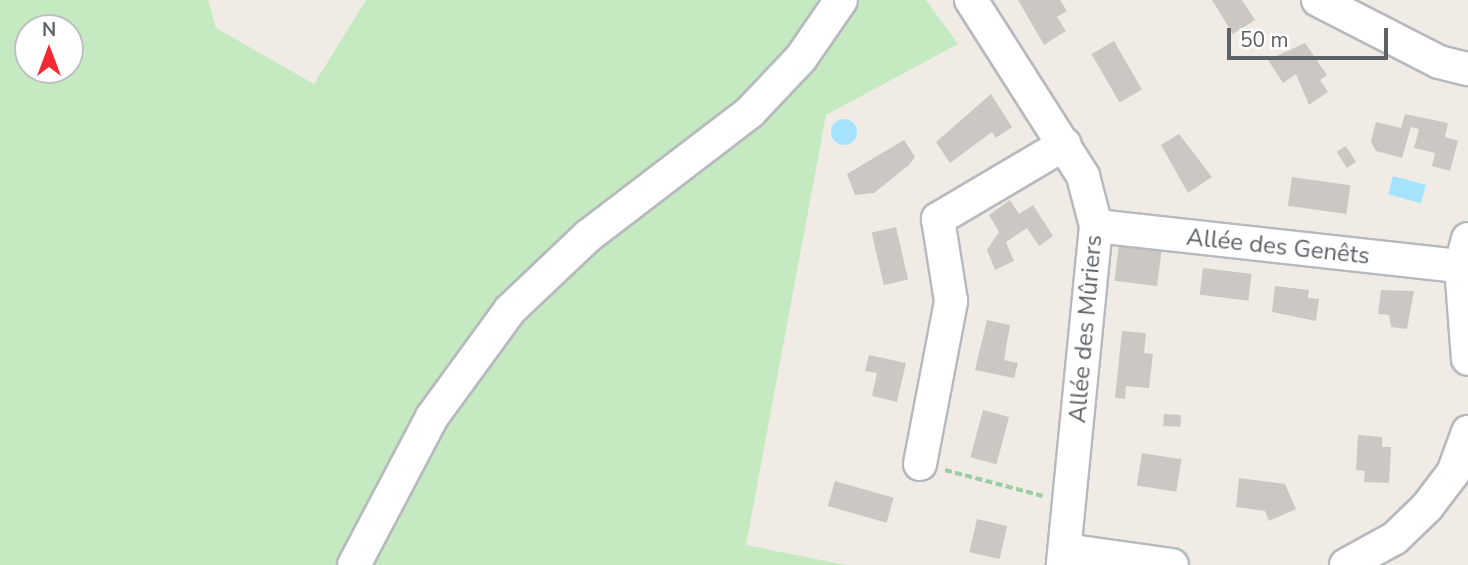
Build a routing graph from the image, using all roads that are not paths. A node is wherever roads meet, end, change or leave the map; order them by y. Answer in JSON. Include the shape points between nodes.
{"nodes":[{"id":1,"x":841,"y":0,"type":"edge"},
{"id":2,"x":971,"y":0,"type":"edge"},
{"id":3,"x":1318,"y":0,"type":"edge"},
{"id":4,"x":1468,"y":69,"type":"edge"},
{"id":5,"x":1065,"y":144,"type":"junction"},
{"id":6,"x":1096,"y":226,"type":"junction"},
{"id":7,"x":1464,"y":253,"type":"edge"},
{"id":8,"x":1468,"y":359,"type":"edge"},
{"id":9,"x":1468,"y":432,"type":"edge"},
{"id":10,"x":920,"y":464,"type":"road end"},
{"id":11,"x":1064,"y":558,"type":"edge"},
{"id":12,"x":354,"y":565,"type":"edge"},
{"id":13,"x":1172,"y":565,"type":"edge"},
{"id":14,"x":1346,"y":565,"type":"edge"}],
"edges":[{"from":1,"to":12,"type":"street","via":[[802,58],[751,112],[587,236],[510,310],[432,417]]},
{"from":2,"to":5,"type":"street","name":"Allée des Mûriers"},
{"from":3,"to":4,"type":"street","via":[[1439,62]]},
{"from":5,"to":6,"type":"street","name":"Allée des Mûriers","via":[[1083,176]]},
{"from":5,"to":10,"type":"street","via":[[938,219],[951,301]]},
{"from":6,"to":7,"type":"street","name":"Allée des Genêts"},
{"from":6,"to":11,"type":"street","name":"Allée des Mûriers"},
{"from":7,"to":8,"type":"street"},
{"from":9,"to":14,"type":"street","via":[[1453,473],[1427,507],[1395,538]]},
{"from":11,"to":13,"type":"street"}]}
